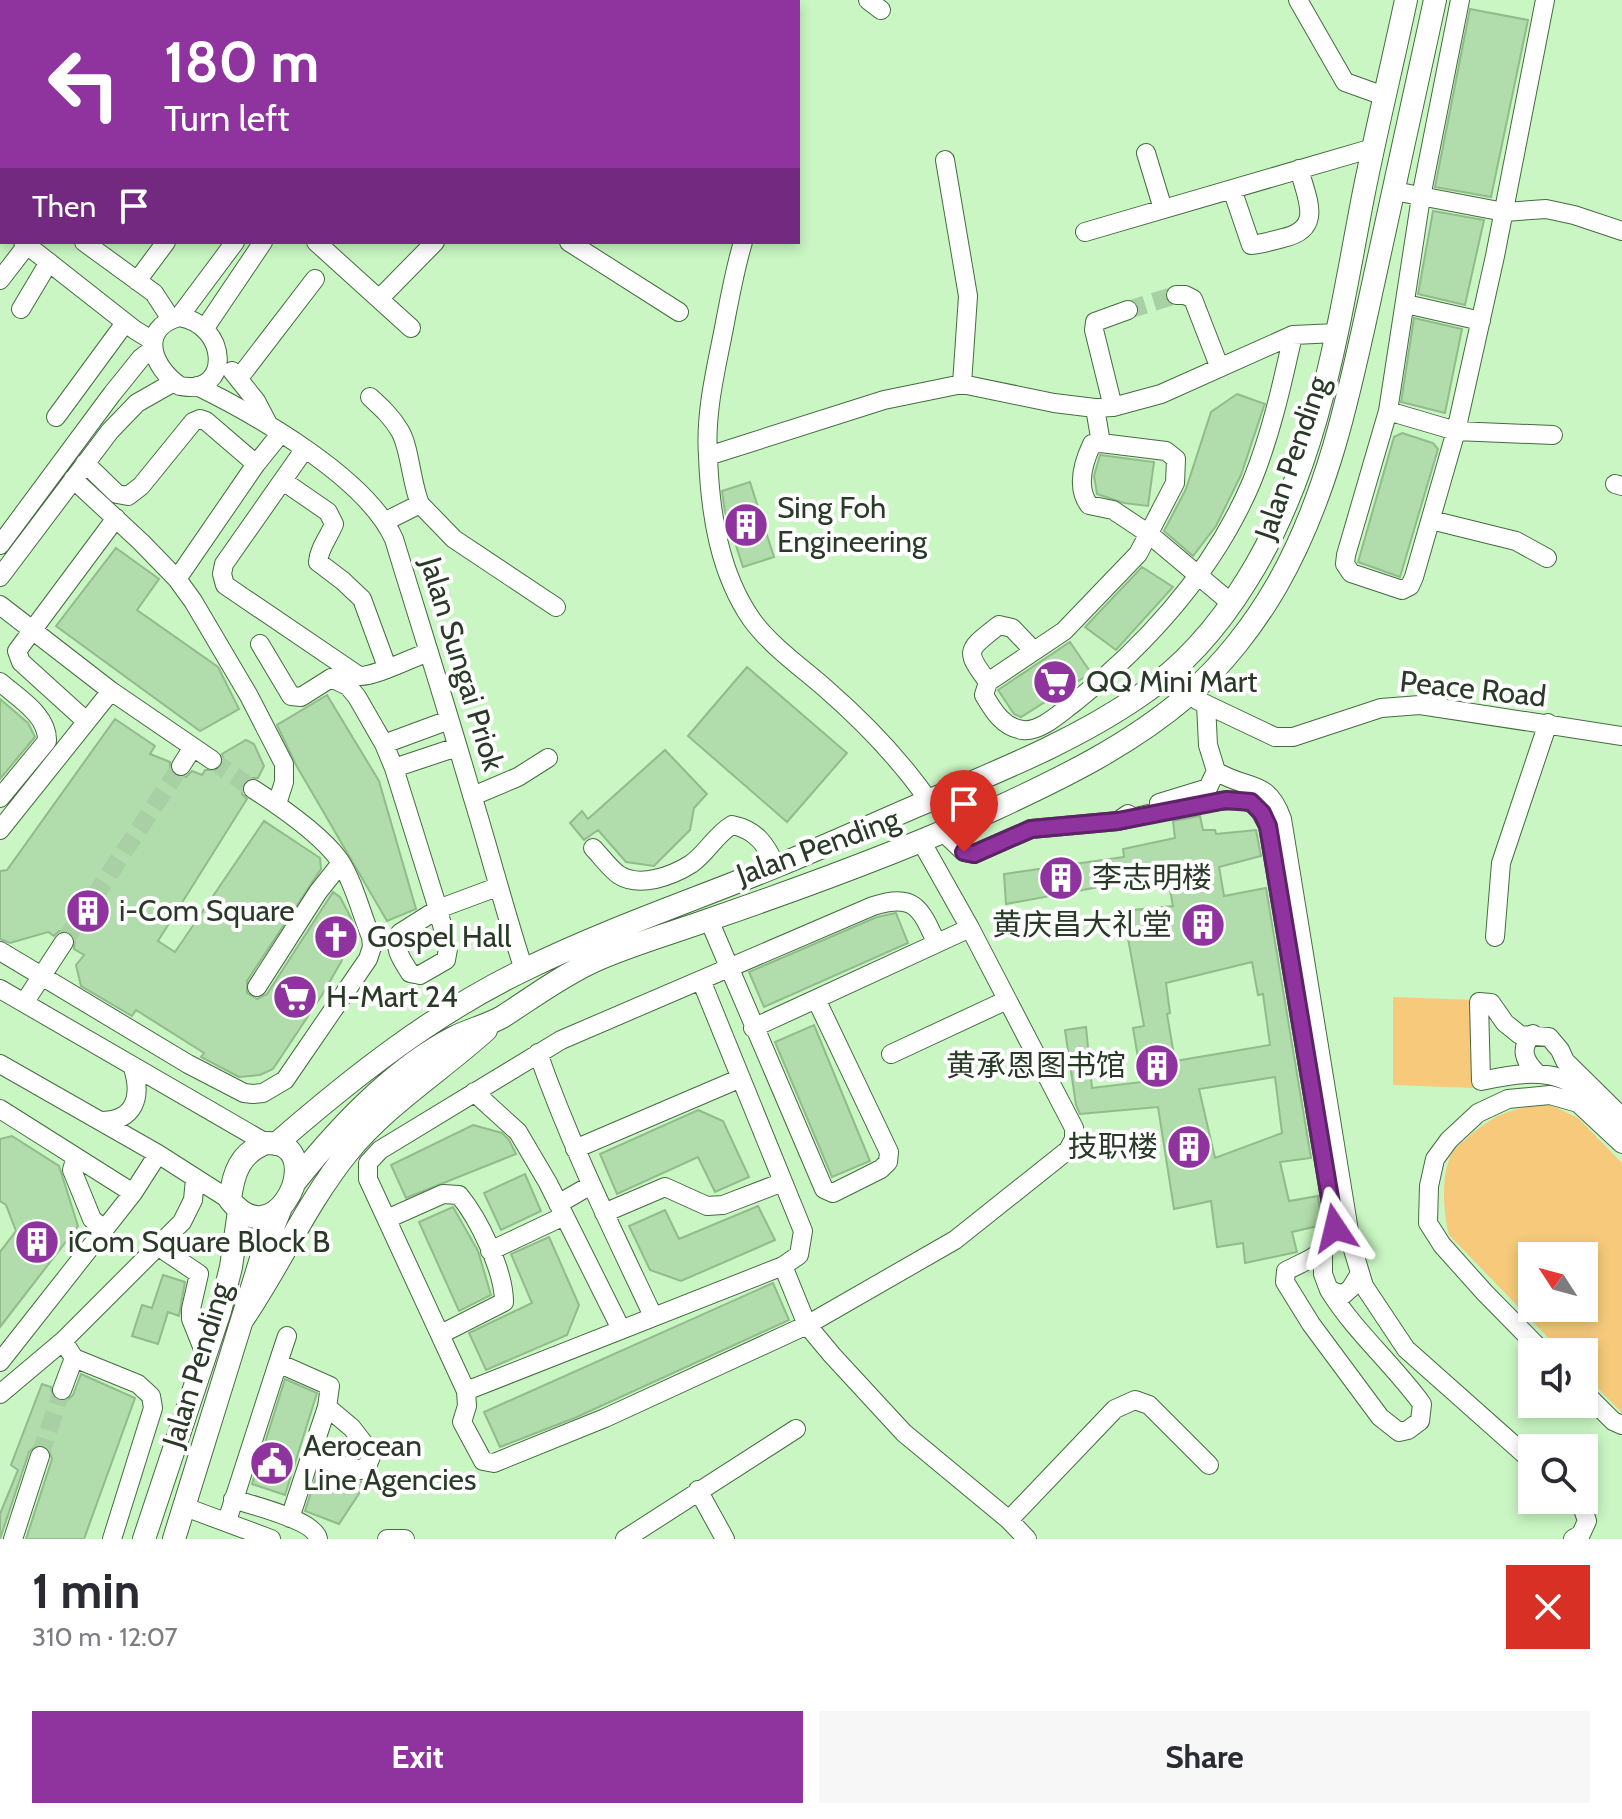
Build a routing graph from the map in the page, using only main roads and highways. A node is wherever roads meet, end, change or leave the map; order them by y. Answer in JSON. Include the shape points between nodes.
{"nodes":[{"id":1,"x":1435,"y":0,"type":"edge"},
{"id":2,"x":1401,"y":2,"type":"edge"},
{"id":3,"x":499,"y":1018,"type":"junction"},
{"id":4,"x":271,"y":1143,"type":"junction"},
{"id":5,"x":295,"y":1182,"type":"junction"},
{"id":6,"x":234,"y":1205,"type":"junction"},
{"id":7,"x":280,"y":1210,"type":"junction"},
{"id":8,"x":243,"y":1319,"type":"junction"},
{"id":9,"x":144,"y":1539,"type":"edge"},
{"id":10,"x":174,"y":1539,"type":"edge"}],
"edges":[{"from":1,"to":3,"type":"main road","name":"Jalan Pending","via":[[1342,415],[1307,529],[1275,589],[1197,700],[1065,777],[921,841],[588,964]]},
{"from":2,"to":4,"type":"main road","name":"Jalan Pending","via":[[1337,333],[1308,448],[1248,579],[1182,662],[1141,695],[1050,746],[524,970],[429,1023]]},
{"from":3,"to":5,"type":"main road","name":"Jalan Pending","via":[[451,1039],[414,1064],[337,1132]]},
{"from":3,"to":8,"type":"main road","via":[[349,1150]]},
{"from":4,"to":5,"type":"main road","via":[[291,1154]]},
{"from":4,"to":6,"type":"main road","via":[[244,1156],[236,1170]]},
{"from":5,"to":7,"type":"main road"},
{"from":6,"to":7,"type":"main road","via":[[251,1217]]},
{"from":6,"to":9,"type":"main road","name":"Jalan Pending","via":[[231,1267]]},
{"from":7,"to":8,"type":"main road","name":"Jalan Pending"},
{"from":8,"to":10,"type":"main road","name":"Jalan Pending"}]}
